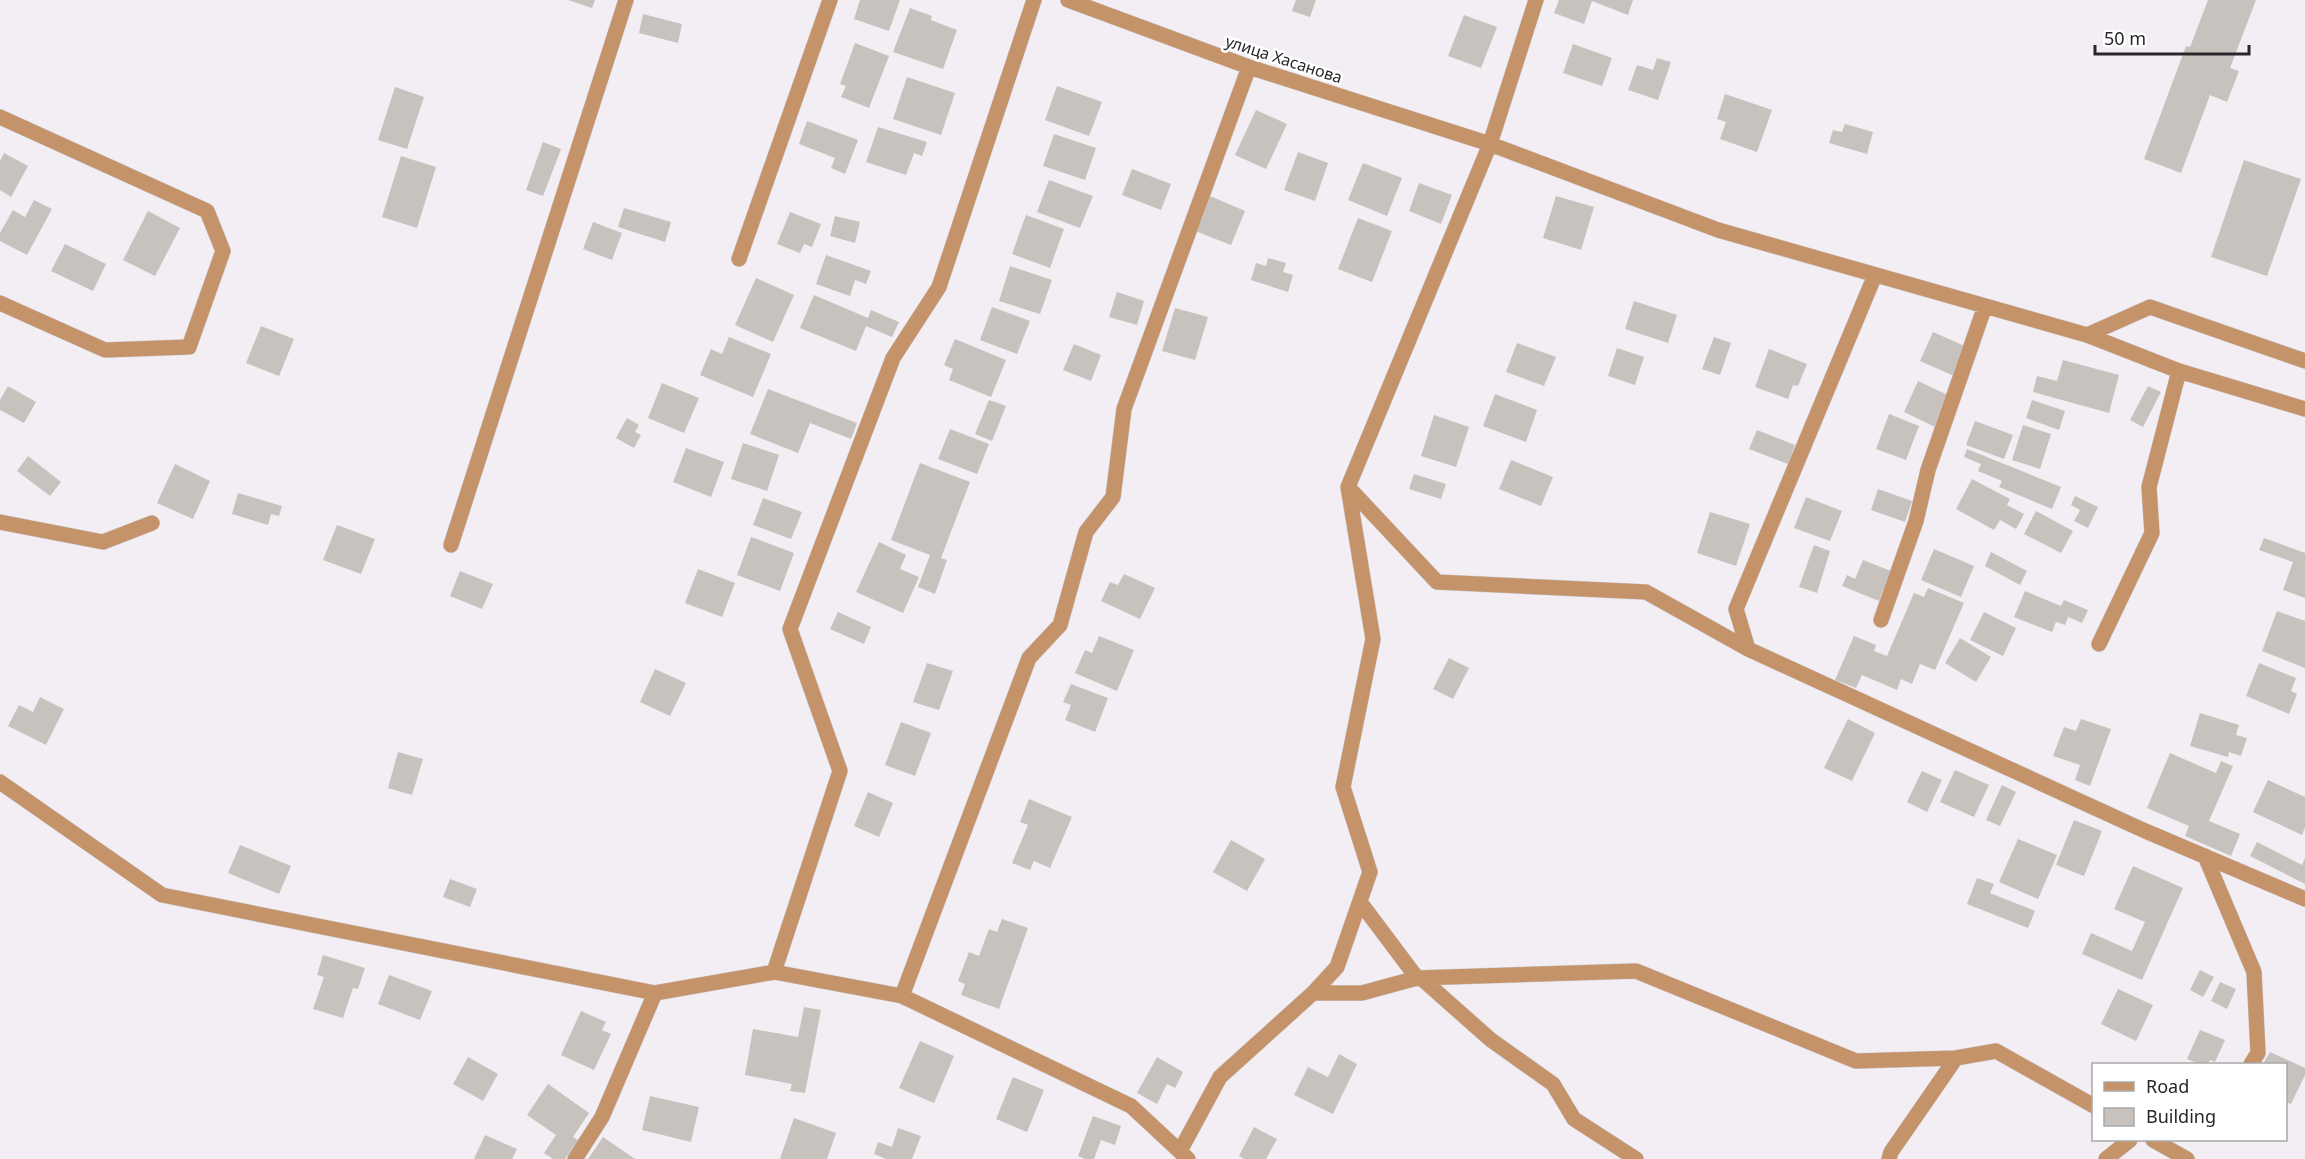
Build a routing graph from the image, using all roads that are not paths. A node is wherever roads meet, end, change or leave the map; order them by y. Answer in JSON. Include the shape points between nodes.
{"nodes":[{"id":1,"x":626,"y":0,"type":"edge"},
{"id":2,"x":830,"y":0,"type":"edge"},
{"id":3,"x":1034,"y":0,"type":"edge"},
{"id":4,"x":1068,"y":0,"type":"edge"},
{"id":5,"x":1536,"y":0,"type":"edge"},
{"id":6,"x":1249,"y":67,"type":"junction"},
{"id":7,"x":0,"y":117,"type":"edge"},
{"id":8,"x":1490,"y":144,"type":"junction"},
{"id":9,"x":739,"y":259,"type":"dead end"},
{"id":10,"x":1875,"y":275,"type":"junction"},
{"id":11,"x":0,"y":303,"type":"edge"},
{"id":12,"x":1985,"y":306,"type":"junction"},
{"id":13,"x":2087,"y":335,"type":"junction"},
{"id":14,"x":2305,"y":361,"type":"edge"},
{"id":15,"x":2180,"y":371,"type":"junction"},
{"id":16,"x":2305,"y":409,"type":"edge"},
{"id":17,"x":1348,"y":487,"type":"junction"},
{"id":18,"x":0,"y":522,"type":"edge"},
{"id":19,"x":152,"y":523,"type":"dead end"},
{"id":20,"x":451,"y":544,"type":"dead end"},
{"id":21,"x":1881,"y":620,"type":"dead end"},
{"id":22,"x":2099,"y":644,"type":"dead end"},
{"id":23,"x":1748,"y":649,"type":"junction"},
{"id":24,"x":0,"y":782,"type":"edge"},
{"id":25,"x":2205,"y":856,"type":"junction"},
{"id":26,"x":2305,"y":899,"type":"edge"},
{"id":27,"x":1360,"y":902,"type":"junction"},
{"id":28,"x":774,"y":972,"type":"junction"},
{"id":29,"x":1419,"y":978,"type":"junction"},
{"id":30,"x":655,"y":993,"type":"junction"},
{"id":31,"x":1313,"y":993,"type":"junction"},
{"id":32,"x":902,"y":996,"type":"junction"},
{"id":33,"x":1956,"y":1058,"type":"junction"},
{"id":34,"x":2252,"y":1063,"type":"edge"},
{"id":35,"x":2092,"y":1105,"type":"edge"},
{"id":36,"x":2129,"y":1141,"type":"edge"},
{"id":37,"x":2155,"y":1141,"type":"edge"},
{"id":38,"x":1184,"y":1155,"type":"edge"},
{"id":39,"x":575,"y":1159,"type":"edge"},
{"id":40,"x":1636,"y":1159,"type":"edge"},
{"id":41,"x":1889,"y":1159,"type":"edge"},
{"id":42,"x":2106,"y":1159,"type":"edge"},
{"id":43,"x":2187,"y":1159,"type":"edge"}],
"edges":[{"from":1,"to":20,"type":"street"},
{"from":2,"to":9,"type":"street"},
{"from":3,"to":28,"type":"street","via":[[939,286],[893,358],[790,629],[840,771]]},
{"from":4,"to":6,"type":"street","name":"улица Хасанова"},
{"from":5,"to":8,"type":"street"},
{"from":6,"to":8,"type":"street","name":"улица Хасанова"},
{"from":6,"to":32,"type":"street","via":[[1124,409],[1113,497],[1086,532],[1060,625],[1029,658]]},
{"from":7,"to":11,"type":"street","via":[[207,211],[224,250],[189,347],[105,350]]},
{"from":8,"to":10,"type":"street","name":"улица Хасанова","via":[[1718,230]]},
{"from":8,"to":17,"type":"street"},
{"from":10,"to":12,"type":"street","name":"улица Хасанова"},
{"from":10,"to":23,"type":"street","via":[[1736,609]]},
{"from":12,"to":13,"type":"street","name":"улица Хасанова"},
{"from":12,"to":21,"type":"street"},
{"from":13,"to":14,"type":"street","via":[[2150,307]]},
{"from":13,"to":15,"type":"street","name":"улица Хасанова"},
{"from":15,"to":16,"type":"street","name":"улица Хасанова"},
{"from":15,"to":22,"type":"street","via":[[2149,487],[2152,533]]},
{"from":17,"to":23,"type":"street","via":[[1437,582],[1646,592]]},
{"from":17,"to":27,"type":"street","via":[[1373,639],[1343,787],[1370,873]]},
{"from":18,"to":19,"type":"street","via":[[103,542]]},
{"from":23,"to":25,"type":"street"},
{"from":24,"to":30,"type":"street","via":[[162,895]]},
{"from":25,"to":26,"type":"street"},
{"from":25,"to":34,"type":"street","via":[[2254,972],[2258,1053]]},
{"from":27,"to":29,"type":"street"},
{"from":27,"to":31,"type":"street","via":[[1337,967]]},
{"from":28,"to":30,"type":"street"},
{"from":28,"to":32,"type":"street"},
{"from":29,"to":31,"type":"street","via":[[1362,993]]},
{"from":29,"to":33,"type":"street","via":[[1636,971],[1856,1061]]},
{"from":29,"to":40,"type":"street","via":[[1491,1041],[1553,1084],[1574,1119]]},
{"from":30,"to":39,"type":"street","via":[[602,1117]]},
{"from":31,"to":38,"type":"street","via":[[1220,1077]]},
{"from":32,"to":38,"type":"street","via":[[1131,1106]]},
{"from":33,"to":35,"type":"street","via":[[1996,1051]]},
{"from":33,"to":41,"type":"street"},
{"from":36,"to":42,"type":"street"},
{"from":37,"to":43,"type":"street"}]}
